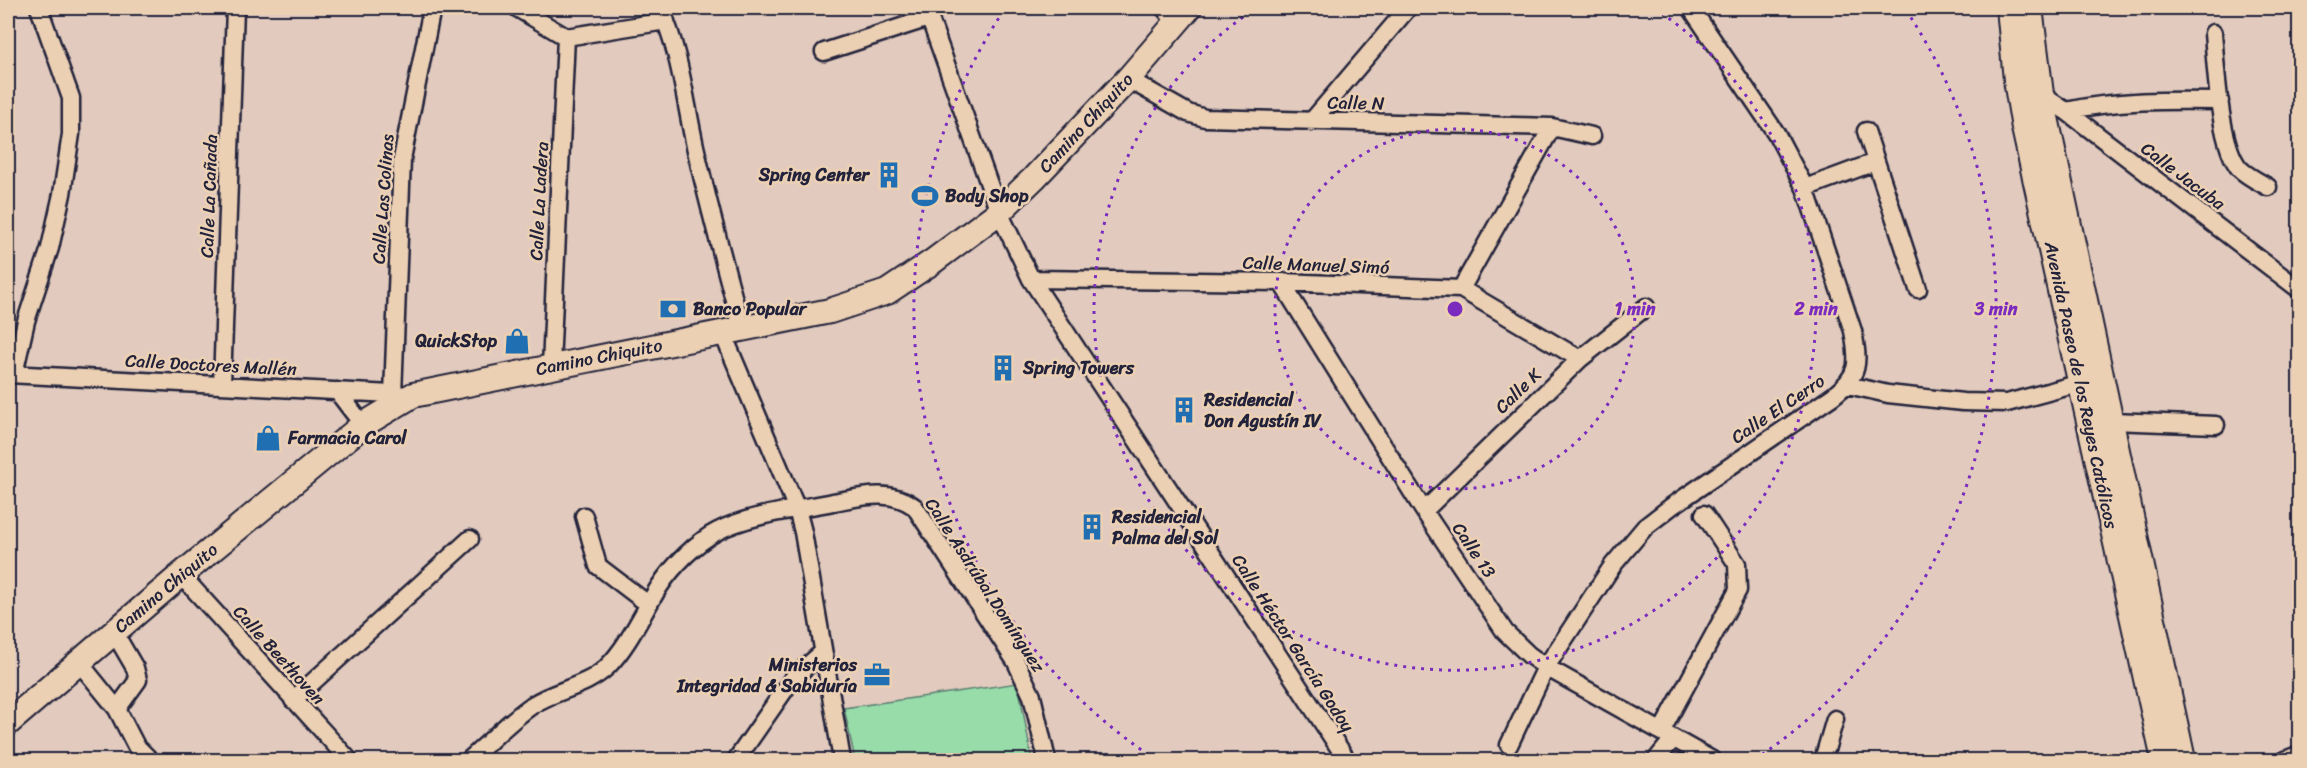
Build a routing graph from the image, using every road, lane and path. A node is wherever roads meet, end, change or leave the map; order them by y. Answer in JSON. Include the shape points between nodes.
{"nodes":[{"id":1,"x":39,"y":8,"type":"edge"},
{"id":2,"x":235,"y":8,"type":"edge"},
{"id":3,"x":432,"y":8,"type":"edge"},
{"id":4,"x":517,"y":8,"type":"edge"},
{"id":5,"x":1408,"y":8,"type":"edge"},
{"id":6,"x":1691,"y":8,"type":"edge"},
{"id":7,"x":2009,"y":8,"type":"edge"},
{"id":8,"x":2030,"y":8,"type":"edge"},
{"id":9,"x":1176,"y":12,"type":"edge"},
{"id":10,"x":928,"y":13,"type":"edge"},
{"id":11,"x":663,"y":14,"type":"edge"},
{"id":12,"x":2213,"y":33,"type":"dead end"},
{"id":13,"x":566,"y":37,"type":"junction"},
{"id":14,"x":824,"y":52,"type":"dead end"},
{"id":15,"x":1128,"y":78,"type":"junction"},
{"id":16,"x":2016,"y":80,"type":"junction"},
{"id":17,"x":2041,"y":94,"type":"junction"},
{"id":18,"x":2220,"y":101,"type":"junction"},
{"id":19,"x":2066,"y":111,"type":"junction"},
{"id":20,"x":1311,"y":122,"type":"junction"},
{"id":21,"x":1552,"y":127,"type":"junction"},
{"id":22,"x":1866,"y":131,"type":"dead end"},
{"id":23,"x":1592,"y":136,"type":"dead end"},
{"id":24,"x":1875,"y":162,"type":"junction"},
{"id":25,"x":2268,"y":187,"type":"dead end"},
{"id":26,"x":1805,"y":188,"type":"junction"},
{"id":27,"x":999,"y":212,"type":"junction"},
{"id":28,"x":1031,"y":279,"type":"junction"},
{"id":29,"x":1281,"y":282,"type":"junction"},
{"id":30,"x":1461,"y":289,"type":"junction"},
{"id":31,"x":1918,"y":289,"type":"dead end"},
{"id":32,"x":2300,"y":290,"type":"edge"},
{"id":33,"x":1646,"y":307,"type":"dead end"},
{"id":34,"x":733,"y":332,"type":"junction"},
{"id":35,"x":1580,"y":359,"type":"junction"},
{"id":36,"x":550,"y":366,"type":"junction"},
{"id":37,"x":11,"y":374,"type":"edge"},
{"id":38,"x":2081,"y":383,"type":"junction"},
{"id":39,"x":222,"y":385,"type":"junction"},
{"id":40,"x":1848,"y":385,"type":"junction"},
{"id":41,"x":337,"y":391,"type":"junction"},
{"id":42,"x":403,"y":395,"type":"junction"},
{"id":43,"x":2112,"y":422,"type":"junction"},
{"id":44,"x":363,"y":425,"type":"junction"},
{"id":45,"x":2216,"y":426,"type":"dead end"},
{"id":46,"x":2109,"y":461,"type":"junction"},
{"id":47,"x":797,"y":509,"type":"junction"},
{"id":48,"x":1424,"y":511,"type":"junction"},
{"id":49,"x":1704,"y":514,"type":"dead end"},
{"id":50,"x":584,"y":516,"type":"dead end"},
{"id":51,"x":470,"y":539,"type":"dead end"},
{"id":52,"x":181,"y":575,"type":"junction"},
{"id":53,"x":648,"y":604,"type":"junction"},
{"id":54,"x":114,"y":632,"type":"junction"},
{"id":55,"x":823,"y":652,"type":"junction"},
{"id":56,"x":79,"y":662,"type":"junction"},
{"id":57,"x":1546,"y":667,"type":"junction"},
{"id":58,"x":293,"y":700,"type":"junction"},
{"id":59,"x":117,"y":709,"type":"junction"},
{"id":60,"x":1835,"y":719,"type":"dead end"},
{"id":61,"x":8,"y":723,"type":"edge"},
{"id":62,"x":1667,"y":735,"type":"junction"},
{"id":63,"x":1509,"y":745,"type":"dead end"},
{"id":64,"x":2300,"y":754,"type":"edge"},
{"id":65,"x":150,"y":760,"type":"edge"},
{"id":66,"x":349,"y":760,"type":"edge"},
{"id":67,"x":469,"y":760,"type":"edge"},
{"id":68,"x":736,"y":760,"type":"edge"},
{"id":69,"x":842,"y":760,"type":"edge"},
{"id":70,"x":1047,"y":760,"type":"edge"},
{"id":71,"x":1347,"y":760,"type":"edge"},
{"id":72,"x":1656,"y":760,"type":"edge"},
{"id":73,"x":1712,"y":760,"type":"edge"},
{"id":74,"x":1823,"y":760,"type":"edge"},
{"id":75,"x":2164,"y":760,"type":"edge"},
{"id":76,"x":2183,"y":760,"type":"edge"},
{"id":77,"x":2285,"y":760,"type":"edge"}],
"edges":[{"from":1,"to":37,"type":"street","via":[[71,98],[71,134],[50,248]]},
{"from":2,"to":39,"type":"street","name":"Calle La Cañada"},
{"from":3,"to":42,"type":"street","name":"Calle Las Colinas","via":[[402,159]]},
{"from":4,"to":13,"type":"street"},
{"from":5,"to":20,"type":"street"},
{"from":6,"to":26,"type":"street","name":"Calle El Cerro","via":[[1776,134]]},
{"from":7,"to":16,"type":"main road","name":"Avenida Paseo de los Reyes Católicos"},
{"from":8,"to":17,"type":"main road","name":"Avenida Paseo de los Reyes Católicos"},
{"from":9,"to":15,"type":"main road","name":"Camino Chiquito"},
{"from":10,"to":14,"type":"street"},
{"from":10,"to":27,"type":"street","name":"Calle Héctor García Godoy"},
{"from":11,"to":13,"type":"street"},
{"from":11,"to":34,"type":"street","via":[[711,213]]},
{"from":12,"to":18,"type":"street"},
{"from":13,"to":36,"type":"street","name":"Calle La Ladera"},
{"from":15,"to":20,"type":"street","name":"Calle N","via":[[1188,113],[1205,118]]},
{"from":15,"to":27,"type":"main road","name":"Camino Chiquito"},
{"from":16,"to":17,"type":"street","name":"Calle Jacuba"},
{"from":16,"to":38,"type":"main road","name":"Avenida Paseo de los Reyes Católicos"},
{"from":17,"to":19,"type":"street","name":"Calle Jacuba"},
{"from":17,"to":43,"type":"main road","name":"Avenida Paseo de los Reyes Católicos"},
{"from":18,"to":19,"type":"street","via":[[2124,102]]},
{"from":18,"to":25,"type":"street","via":[[2229,153],[2241,170]]},
{"from":19,"to":32,"type":"street","name":"Calle Jacuba"},
{"from":20,"to":21,"type":"street","name":"Calle N"},
{"from":21,"to":23,"type":"street","name":"Calle N"},
{"from":21,"to":30,"type":"street"},
{"from":22,"to":24,"type":"street"},
{"from":24,"to":26,"type":"street"},
{"from":24,"to":31,"type":"street"},
{"from":26,"to":40,"type":"street","name":"Calle El Cerro","via":[[1853,331],[1857,363]]},
{"from":27,"to":28,"type":"street","name":"Calle Héctor García Godoy"},
{"from":27,"to":34,"type":"main road","name":"Camino Chiquito","via":[[887,292],[830,311]]},
{"from":28,"to":29,"type":"street","name":"Calle Manuel Simó"},
{"from":28,"to":71,"type":"street","name":"Calle Héctor García Godoy"},
{"from":29,"to":30,"type":"street","name":"Calle Manuel Simó"},
{"from":29,"to":48,"type":"street","name":"Calle 13"},
{"from":30,"to":35,"type":"street","name":"Calle Manuel Simó"},
{"from":33,"to":35,"type":"street","name":"Calle K"},
{"from":34,"to":36,"type":"main road","name":"Camino Chiquito"},
{"from":34,"to":47,"type":"street"},
{"from":35,"to":48,"type":"street","name":"Calle K"},
{"from":36,"to":42,"type":"main road","name":"Camino Chiquito"},
{"from":37,"to":39,"type":"street","name":"Calle Doctores Mallén"},
{"from":38,"to":40,"type":"street","via":[[2007,403],[1888,394]]},
{"from":38,"to":46,"type":"main road","name":"Avenida Paseo de los Reyes Católicos"},
{"from":39,"to":41,"type":"street","name":"Calle Doctores Mallén"},
{"from":40,"to":57,"type":"street","name":"Calle El Cerro","via":[[1645,527],[1613,564]]},
{"from":41,"to":42,"type":"street","name":"Calle Doctores Mallén"},
{"from":41,"to":44,"type":"street"},
{"from":42,"to":44,"type":"main road","name":"Camino Chiquito"},
{"from":43,"to":45,"type":"street"},
{"from":43,"to":46,"type":"main road","name":"Avenida Paseo de los Reyes Católicos"},
{"from":44,"to":52,"type":"main road","name":"Camino Chiquito"},
{"from":46,"to":75,"type":"main road","name":"Avenida Paseo de los Reyes Católicos"},
{"from":46,"to":76,"type":"main road","name":"Avenida Paseo de los Reyes Católicos"},
{"from":47,"to":53,"type":"street","name":"Calle Asdrúbal Domínguez","via":[[717,531],[683,557]]},
{"from":47,"to":55,"type":"street"},
{"from":47,"to":70,"type":"street","name":"Calle Asdrúbal Domínguez","via":[[872,495],[893,495],[915,507],[1016,662],[1039,718]]},
{"from":48,"to":57,"type":"street","name":"Calle 13","via":[[1505,632]]},
{"from":49,"to":62,"type":"street","via":[[1737,564],[1738,590]]},
{"from":50,"to":53,"type":"street","via":[[598,566]]},
{"from":51,"to":58,"type":"street"},
{"from":52,"to":54,"type":"main road","name":"Camino Chiquito"},
{"from":52,"to":58,"type":"street","name":"Calle Beethoven"},
{"from":53,"to":67,"type":"street","name":"Calle Asdrúbal Domínguez","via":[[603,670],[581,685],[536,702]]},
{"from":54,"to":56,"type":"main road","name":"Camino Chiquito"},
{"from":54,"to":59,"type":"street","via":[[138,680]]},
{"from":55,"to":68,"type":"street","via":[[793,678]]},
{"from":55,"to":69,"type":"street"},
{"from":56,"to":59,"type":"street"},
{"from":56,"to":61,"type":"main road","name":"Camino Chiquito"},
{"from":57,"to":62,"type":"street","name":"Calle 13"},
{"from":57,"to":63,"type":"street","name":"Calle El Cerro"},
{"from":58,"to":66,"type":"street","name":"Calle Beethoven"},
{"from":59,"to":65,"type":"street","via":[[136,746]]},
{"from":60,"to":74,"type":"street"},
{"from":62,"to":72,"type":"street"},
{"from":62,"to":73,"type":"street","name":"Calle 13"},
{"from":64,"to":77,"type":"street"}]}
